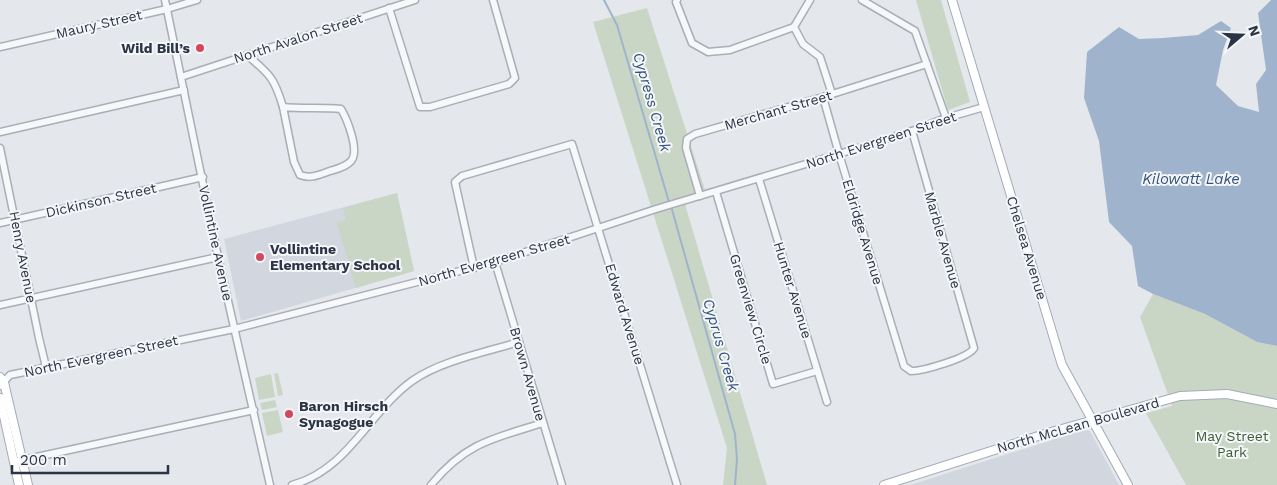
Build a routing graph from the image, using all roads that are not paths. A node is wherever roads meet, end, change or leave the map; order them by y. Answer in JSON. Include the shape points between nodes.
{"nodes":[{"id":1,"x":165,"y":0,"type":"edge"},
{"id":2,"x":197,"y":0,"type":"edge"},
{"id":3,"x":415,"y":0,"type":"edge"},
{"id":4,"x":493,"y":0,"type":"edge"},
{"id":5,"x":677,"y":0,"type":"edge"},
{"id":6,"x":810,"y":0,"type":"edge"},
{"id":7,"x":862,"y":0,"type":"edge"},
{"id":8,"x":952,"y":0,"type":"edge"},
{"id":9,"x":389,"y":8,"type":"junction"},
{"id":10,"x":167,"y":9,"type":"junction"},
{"id":11,"x":794,"y":27,"type":"junction"},
{"id":12,"x":0,"y":47,"type":"edge"},
{"id":13,"x":247,"y":56,"type":"junction"},
{"id":14,"x":926,"y":64,"type":"junction"},
{"id":15,"x":181,"y":78,"type":"junction"},
{"id":16,"x":184,"y":90,"type":"junction"},
{"id":17,"x":832,"y":94,"type":"junction"},
{"id":18,"x":823,"y":97,"type":"junction"},
{"id":19,"x":283,"y":107,"type":"junction"},
{"id":20,"x":984,"y":107,"type":"junction"},
{"id":21,"x":946,"y":118,"type":"junction"},
{"id":22,"x":912,"y":131,"type":"junction"},
{"id":23,"x":0,"y":132,"type":"edge"},
{"id":24,"x":0,"y":148,"type":"edge"},
{"id":25,"x":839,"y":154,"type":"junction"},
{"id":26,"x":202,"y":177,"type":"junction"},
{"id":27,"x":759,"y":179,"type":"junction"},
{"id":28,"x":716,"y":192,"type":"junction"},
{"id":29,"x":700,"y":196,"type":"junction"},
{"id":30,"x":16,"y":220,"type":"junction"},
{"id":31,"x":0,"y":223,"type":"edge"},
{"id":32,"x":599,"y":229,"type":"junction"},
{"id":33,"x":218,"y":257,"type":"junction"},
{"id":34,"x":495,"y":262,"type":"junction"},
{"id":35,"x":474,"y":268,"type":"junction"},
{"id":36,"x":31,"y":298,"type":"junction"},
{"id":37,"x":0,"y":305,"type":"edge"},
{"id":38,"x":234,"y":329,"type":"junction"},
{"id":39,"x":519,"y":342,"type":"junction"},
{"id":40,"x":904,"y":366,"type":"joint"},
{"id":41,"x":46,"y":367,"type":"junction"},
{"id":42,"x":817,"y":371,"type":"junction"},
{"id":43,"x":1,"y":381,"type":"edge"},
{"id":44,"x":0,"y":398,"type":"edge"},
{"id":45,"x":827,"y":402,"type":"dead end"},
{"id":46,"x":1277,"y":404,"type":"edge"},
{"id":47,"x":254,"y":410,"type":"junction"},
{"id":48,"x":1092,"y":420,"type":"junction"},
{"id":49,"x":543,"y":424,"type":"junction"},
{"id":50,"x":23,"y":460,"type":"junction"},
{"id":51,"x":14,"y":462,"type":"junction"},
{"id":52,"x":19,"y":485,"type":"edge"},
{"id":53,"x":28,"y":485,"type":"edge"},
{"id":54,"x":270,"y":485,"type":"edge"},
{"id":55,"x":292,"y":485,"type":"edge"},
{"id":56,"x":431,"y":485,"type":"edge"},
{"id":57,"x":562,"y":485,"type":"edge"},
{"id":58,"x":677,"y":485,"type":"edge"},
{"id":59,"x":884,"y":485,"type":"edge"},
{"id":60,"x":1128,"y":485,"type":"edge"}],
"edges":[{"from":1,"to":10,"type":"street","name":"Vollintine Avenue"},
{"from":2,"to":10,"type":"street","name":"Maury Street"},
{"from":3,"to":9,"type":"street","name":"North Avalon Street"},
{"from":4,"to":9,"type":"street","via":[[515,78],[509,84],[430,107],[420,107]]},
{"from":5,"to":11,"type":"street","via":[[692,43],[708,52],[730,50]]},
{"from":6,"to":11,"type":"street"},
{"from":7,"to":14,"type":"street","via":[[915,31]]},
{"from":8,"to":20,"type":"main road","name":"Chelsea Avenue"},
{"from":9,"to":13,"type":"street","name":"North Avalon Street"},
{"from":10,"to":12,"type":"street","name":"Maury Street"},
{"from":10,"to":15,"type":"street","name":"Vollintine Avenue"},
{"from":11,"to":17,"type":"street","via":[[803,44],[820,57]]},
{"from":13,"to":15,"type":"street","name":"North Avalon Street"},
{"from":13,"to":19,"type":"street","via":[[271,76]]},
{"from":14,"to":17,"type":"street","name":"Merchant Street"},
{"from":14,"to":21,"type":"street"},
{"from":15,"to":16,"type":"street","name":"Vollintine Avenue"},
{"from":16,"to":23,"type":"street"},
{"from":16,"to":26,"type":"street","name":"Vollintine Avenue"},
{"from":17,"to":18,"type":"street","name":"Merchant Street"},
{"from":18,"to":25,"type":"street","name":"Eldridge Avenue"},
{"from":18,"to":29,"type":"street","name":"Merchant Street","via":[[687,139],[686,148]]},
{"from":19,"to":19,"type":"street","via":[[294,162],[300,175],[314,177],[350,162],[353,144],[341,109]]},
{"from":20,"to":21,"type":"street","name":"North Evergreen Street"},
{"from":20,"to":48,"type":"main road","name":"Chelsea Avenue","via":[[1062,365]]},
{"from":21,"to":22,"type":"street","name":"North Evergreen Street"},
{"from":22,"to":25,"type":"street","name":"North Evergreen Street"},
{"from":22,"to":40,"type":"street","name":"Marble Avenue","via":[[974,348],[962,357],[915,371]]},
{"from":24,"to":30,"type":"street","name":"Henry Avenue"},
{"from":25,"to":27,"type":"street","name":"North Evergreen Street"},
{"from":25,"to":40,"type":"street","name":"Eldridge Avenue"},
{"from":26,"to":30,"type":"street","name":"Dickinson Street"},
{"from":26,"to":33,"type":"street","name":"Vollintine Avenue"},
{"from":27,"to":28,"type":"street","name":"North Evergreen Street"},
{"from":27,"to":42,"type":"street","name":"Hunter Avenue"},
{"from":28,"to":29,"type":"street","name":"North Evergreen Street"},
{"from":28,"to":42,"type":"street","name":"Greenview Circle","via":[[773,384]]},
{"from":29,"to":32,"type":"street","name":"North Evergreen Street"},
{"from":30,"to":31,"type":"street","name":"Dickinson Street"},
{"from":30,"to":36,"type":"street","name":"Henry Avenue"},
{"from":32,"to":34,"type":"street","name":"North Evergreen Street"},
{"from":32,"to":35,"type":"street","name":"Edward Avenue","via":[[572,144],[462,176],[455,182]]},
{"from":32,"to":58,"type":"street","name":"Edward Avenue"},
{"from":33,"to":36,"type":"street"},
{"from":33,"to":38,"type":"street","name":"Vollintine Avenue"},
{"from":34,"to":35,"type":"street","name":"North Evergreen Street"},
{"from":34,"to":39,"type":"street","name":"Brown Avenue"},
{"from":35,"to":38,"type":"street","name":"North Evergreen Street"},
{"from":36,"to":37,"type":"street"},
{"from":36,"to":41,"type":"street","name":"Henry Avenue"},
{"from":38,"to":41,"type":"street","name":"North Evergreen Street"},
{"from":38,"to":47,"type":"street","name":"Vollintine Avenue"},
{"from":39,"to":49,"type":"street","name":"Brown Avenue"},
{"from":39,"to":55,"type":"street","via":[[443,365],[412,381],[398,392],[330,467]]},
{"from":41,"to":43,"type":"street","name":"North Evergreen Street","via":[[10,375]]},
{"from":42,"to":45,"type":"street","name":"Hunter Avenue"},
{"from":43,"to":50,"type":"main road"},
{"from":44,"to":51,"type":"main road"},
{"from":46,"to":48,"type":"main road","name":"North McLean Boulevard","via":[[1226,394],[1180,396]]},
{"from":47,"to":50,"type":"street"},
{"from":47,"to":54,"type":"street","name":"Vollintine Avenue"},
{"from":48,"to":59,"type":"main road","name":"North McLean Boulevard"},
{"from":48,"to":60,"type":"main road","name":"Chelsea Avenue"},
{"from":49,"to":56,"type":"street","via":[[485,440],[444,469]]},
{"from":49,"to":57,"type":"street","name":"Brown Avenue"},
{"from":50,"to":51,"type":"street"},
{"from":50,"to":53,"type":"main road"},
{"from":51,"to":52,"type":"main road"}]}
